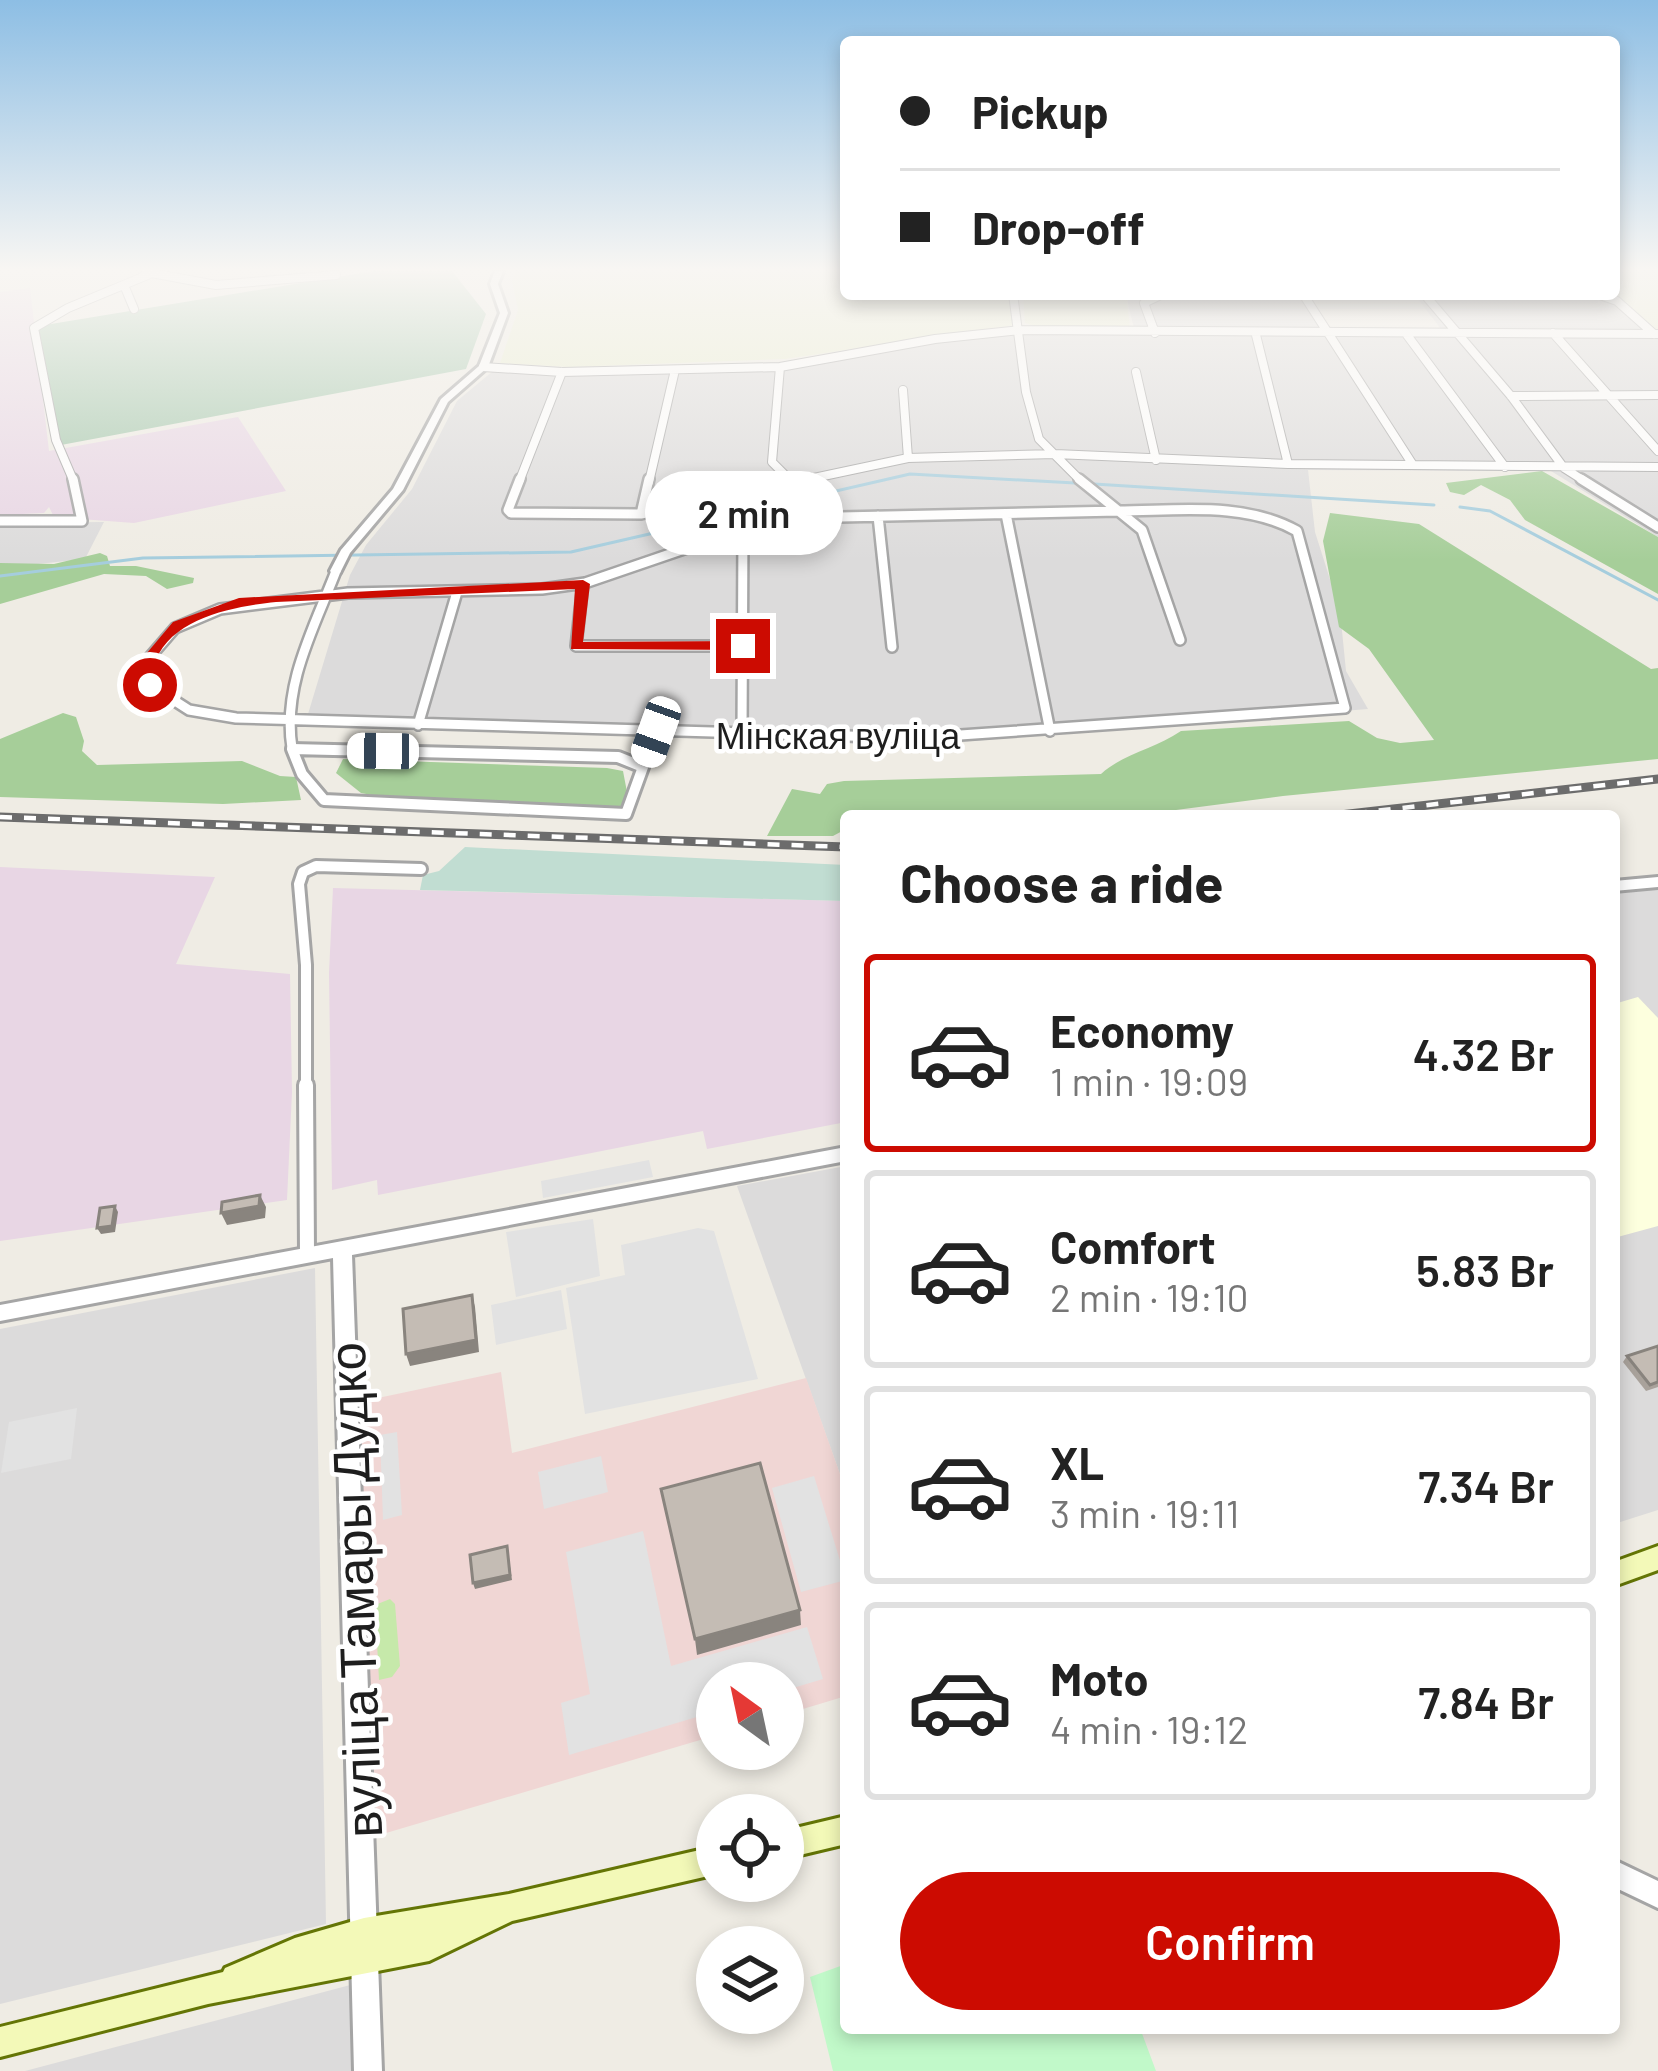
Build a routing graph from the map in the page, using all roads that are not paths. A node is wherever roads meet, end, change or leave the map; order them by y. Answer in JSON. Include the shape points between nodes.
{"nodes":[{"id":1,"x":483,"y":367,"type":"edge"},
{"id":2,"x":779,"y":367,"type":"edge"},
{"id":3,"x":42,"y":368,"type":"edge"},
{"id":4,"x":493,"y":368,"type":"edge"},
{"id":5,"x":757,"y":368,"type":"edge"},
{"id":6,"x":1024,"y":368,"type":"edge"},
{"id":7,"x":1264,"y":368,"type":"edge"},
{"id":8,"x":1350,"y":368,"type":"edge"},
{"id":9,"x":1431,"y":368,"type":"edge"},
{"id":10,"x":1487,"y":368,"type":"edge"},
{"id":11,"x":1585,"y":368,"type":"edge"},
{"id":12,"x":675,"y":370,"type":"junction"},
{"id":13,"x":562,"y":372,"type":"junction"},
{"id":14,"x":1136,"y":373,"type":"dead end"},
{"id":15,"x":903,"y":390,"type":"dead end"},
{"id":16,"x":1611,"y":395,"type":"junction"},
{"id":17,"x":1658,"y":395,"type":"edge"},
{"id":18,"x":1511,"y":396,"type":"junction"},
{"id":19,"x":1658,"y":451,"type":"edge"},
{"id":20,"x":1055,"y":454,"type":"junction"},
{"id":21,"x":908,"y":458,"type":"junction"},
{"id":22,"x":1156,"y":460,"type":"junction"},
{"id":23,"x":1288,"y":464,"type":"junction"},
{"id":24,"x":1413,"y":465,"type":"junction"},
{"id":25,"x":1505,"y":466,"type":"junction"},
{"id":26,"x":1658,"y":467,"type":"edge"},
{"id":27,"x":1564,"y":468,"type":"junction"},
{"id":28,"x":789,"y":479,"type":"junction"},
{"id":29,"x":1118,"y":511,"type":"junction"},
{"id":30,"x":641,"y":514,"type":"junction"},
{"id":31,"x":1006,"y":514,"type":"junction"},
{"id":32,"x":878,"y":516,"type":"junction"},
{"id":33,"x":0,"y":521,"type":"edge"},
{"id":34,"x":1658,"y":526,"type":"edge"},
{"id":35,"x":743,"y":527,"type":"junction"},
{"id":36,"x":336,"y":571,"type":"joint"},
{"id":37,"x":583,"y":584,"type":"junction"},
{"id":38,"x":457,"y":592,"type":"junction"},
{"id":39,"x":327,"y":597,"type":"junction"},
{"id":40,"x":1180,"y":640,"type":"dead end"},
{"id":41,"x":743,"y":646,"type":"junction"},
{"id":42,"x":892,"y":647,"type":"dead end"},
{"id":43,"x":285,"y":718,"type":"junction"},
{"id":44,"x":418,"y":725,"type":"junction"},
{"id":45,"x":1050,"y":731,"type":"junction"},
{"id":46,"x":656,"y":732,"type":"junction"},
{"id":47,"x":742,"y":733,"type":"junction"},
{"id":48,"x":289,"y":749,"type":"junction"},
{"id":49,"x":643,"y":767,"type":"junction"},
{"id":50,"x":421,"y":869,"type":"dead end"},
{"id":51,"x":1658,"y":882,"type":"edge"},
{"id":52,"x":1620,"y":885,"type":"edge"},
{"id":53,"x":840,"y":1155,"type":"edge"},
{"id":54,"x":342,"y":1248,"type":"junction"},
{"id":55,"x":307,"y":1253,"type":"junction"},
{"id":56,"x":0,"y":1313,"type":"edge"},
{"id":57,"x":1658,"y":1558,"type":"edge"},
{"id":58,"x":1620,"y":1572,"type":"edge"},
{"id":59,"x":840,"y":1831,"type":"edge"},
{"id":60,"x":804,"y":1840,"type":"edge"},
{"id":61,"x":696,"y":1865,"type":"edge"},
{"id":62,"x":1620,"y":1876,"type":"edge"},
{"id":63,"x":1658,"y":1894,"type":"edge"},
{"id":64,"x":509,"y":1908,"type":"junction"},
{"id":65,"x":364,"y":1932,"type":"junction"},
{"id":66,"x":365,"y":1963,"type":"junction"},
{"id":67,"x":208,"y":1989,"type":"junction"},
{"id":68,"x":0,"y":2042,"type":"edge"},
{"id":69,"x":368,"y":2071,"type":"edge"}],
"edges":[{"from":1,"to":36,"type":"street","via":[[444,401],[398,490]]},
{"from":2,"to":28,"type":"street","via":[[772,462]]},
{"from":3,"to":33,"type":"street","via":[[82,521]]},
{"from":4,"to":13,"type":"street"},
{"from":5,"to":12,"type":"street"},
{"from":6,"to":20,"type":"street","via":[[1039,439]]},
{"from":7,"to":23,"type":"street"},
{"from":8,"to":24,"type":"street"},
{"from":9,"to":25,"type":"street"},
{"from":10,"to":18,"type":"street"},
{"from":11,"to":16,"type":"street"},
{"from":12,"to":13,"type":"street"},
{"from":12,"to":30,"type":"street"},
{"from":13,"to":30,"type":"street","via":[[508,509]]},
{"from":14,"to":22,"type":"street"},
{"from":15,"to":21,"type":"street"},
{"from":16,"to":17,"type":"street"},
{"from":16,"to":18,"type":"street"},
{"from":16,"to":19,"type":"street"},
{"from":18,"to":27,"type":"street"},
{"from":20,"to":21,"type":"street"},
{"from":20,"to":22,"type":"street"},
{"from":20,"to":29,"type":"street"},
{"from":21,"to":28,"type":"street"},
{"from":22,"to":23,"type":"street"},
{"from":23,"to":24,"type":"street"},
{"from":24,"to":25,"type":"street"},
{"from":25,"to":27,"type":"street"},
{"from":26,"to":27,"type":"street"},
{"from":27,"to":34,"type":"street"},
{"from":28,"to":30,"type":"street"},
{"from":29,"to":31,"type":"street"},
{"from":29,"to":40,"type":"street","via":[[1142,530]]},
{"from":29,"to":45,"type":"street","name":"Мінская вуліца","via":[[1252,515],[1297,531],[1345,708]]},
{"from":31,"to":32,"type":"street"},
{"from":31,"to":45,"type":"street"},
{"from":32,"to":35,"type":"street"},
{"from":32,"to":42,"type":"street"},
{"from":35,"to":37,"type":"street"},
{"from":35,"to":41,"type":"street"},
{"from":36,"to":39,"type":"street"},
{"from":37,"to":38,"type":"street"},
{"from":37,"to":41,"type":"street","via":[[576,646]]},
{"from":38,"to":39,"type":"street"},
{"from":38,"to":44,"type":"street"},
{"from":39,"to":43,"type":"street"},
{"from":39,"to":43,"type":"street","name":"Мінская вуліца","via":[[239,602],[207,613],[178,625],[148,660],[150,685],[167,703],[193,714]]},
{"from":41,"to":47,"type":"street"},
{"from":43,"to":44,"type":"street","name":"Мінская вуліца"},
{"from":43,"to":48,"type":"street"},
{"from":44,"to":46,"type":"street","name":"Мінская вуліца"},
{"from":45,"to":47,"type":"street","name":"Мінская вуліца","via":[[916,738]]},
{"from":46,"to":47,"type":"street","name":"Мінская вуліца"},
{"from":46,"to":49,"type":"street"},
{"from":48,"to":49,"type":"street","via":[[618,757]]},
{"from":48,"to":49,"type":"street","via":[[324,800],[392,804],[626,814]]},
{"from":50,"to":55,"type":"street","via":[[316,866],[299,884]]},
{"from":51,"to":52,"type":"street"},
{"from":53,"to":54,"type":"street"},
{"from":54,"to":55,"type":"street"},
{"from":54,"to":65,"type":"street","name":"вуліца Тамары Дудко"},
{"from":55,"to":56,"type":"street"},
{"from":57,"to":58,"type":"main road"},
{"from":59,"to":60,"type":"main road"},
{"from":61,"to":64,"type":"main road"},
{"from":62,"to":63,"type":"street"},
{"from":64,"to":65,"type":"main road"},
{"from":64,"to":66,"type":"main road","via":[[429,1948]]},
{"from":65,"to":66,"type":"street","name":"вуліца Тамары Дудко"},
{"from":65,"to":67,"type":"main road"},
{"from":66,"to":67,"type":"main road"},
{"from":66,"to":69,"type":"street","name":"вуліца Тамары Дудко"},
{"from":67,"to":68,"type":"main road"}]}
